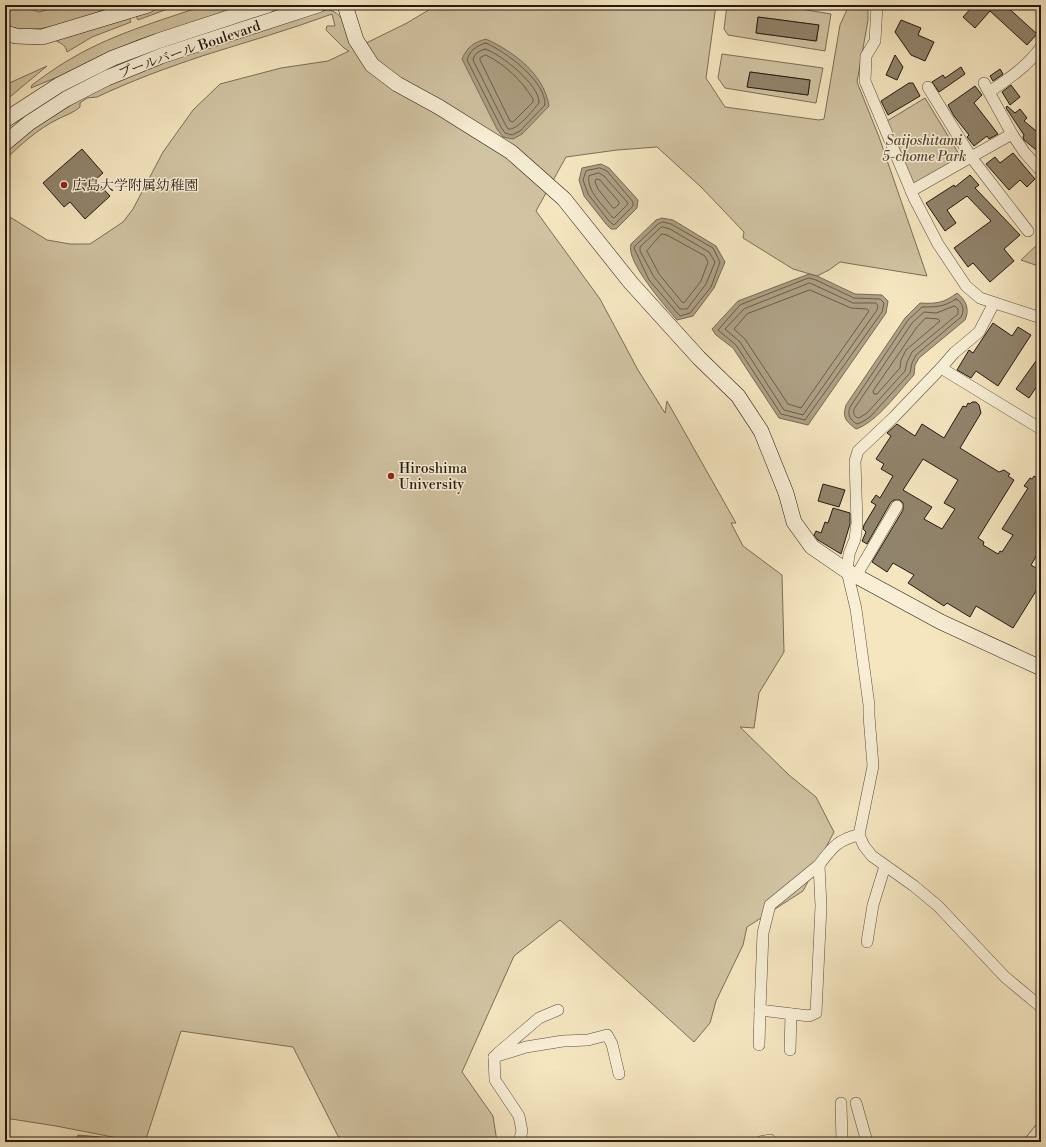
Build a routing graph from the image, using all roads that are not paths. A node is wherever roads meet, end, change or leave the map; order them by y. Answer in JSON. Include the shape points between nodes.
{"nodes":[{"id":1,"x":148,"y":5,"type":"edge"},
{"id":2,"x":268,"y":5,"type":"edge"},
{"id":3,"x":318,"y":5,"type":"edge"},
{"id":4,"x":345,"y":5,"type":"edge"},
{"id":5,"x":877,"y":5,"type":"edge"},
{"id":6,"x":5,"y":33,"type":"edge"},
{"id":7,"x":1041,"y":48,"type":"edge"},
{"id":8,"x":928,"y":87,"type":"dead end"},
{"id":9,"x":5,"y":120,"type":"edge"},
{"id":10,"x":1012,"y":134,"type":"junction"},
{"id":11,"x":5,"y":143,"type":"edge"},
{"id":12,"x":971,"y":157,"type":"junction"},
{"id":13,"x":1041,"y":171,"type":"edge"},
{"id":14,"x":911,"y":191,"type":"junction"},
{"id":15,"x":1028,"y":231,"type":"dead end"},
{"id":16,"x":994,"y":303,"type":"junction"},
{"id":17,"x":1041,"y":318,"type":"edge"},
{"id":18,"x":941,"y":368,"type":"junction"},
{"id":19,"x":1041,"y":429,"type":"edge"},
{"id":20,"x":897,"y":506,"type":"dead end"},
{"id":21,"x":852,"y":573,"type":"junction"},
{"id":22,"x":1041,"y":668,"type":"edge"},
{"id":23,"x":859,"y":836,"type":"junction"},
{"id":24,"x":820,"y":865,"type":"junction"},
{"id":25,"x":885,"y":866,"type":"junction"},
{"id":26,"x":867,"y":942,"type":"dead end"},
{"id":27,"x":1041,"y":1007,"type":"edge"},
{"id":28,"x":558,"y":1010,"type":"dead end"},
{"id":29,"x":760,"y":1010,"type":"junction"},
{"id":30,"x":791,"y":1014,"type":"junction"},
{"id":31,"x":759,"y":1045,"type":"dead end"},
{"id":32,"x":790,"y":1050,"type":"dead end"},
{"id":33,"x":494,"y":1057,"type":"junction"},
{"id":34,"x":619,"y":1074,"type":"dead end"},
{"id":35,"x":856,"y":1103,"type":"dead end"},
{"id":36,"x":840,"y":1104,"type":"dead end"},
{"id":37,"x":1041,"y":1131,"type":"edge"},
{"id":38,"x":519,"y":1142,"type":"edge"},
{"id":39,"x":760,"y":1142,"type":"edge"},
{"id":40,"x":771,"y":1142,"type":"edge"},
{"id":41,"x":842,"y":1142,"type":"edge"},
{"id":42,"x":867,"y":1142,"type":"edge"},
{"id":43,"x":1032,"y":1142,"type":"edge"}],
"edges":[{"from":1,"to":6,"type":"street","via":[[42,37]]},
{"from":2,"to":9,"type":"street","via":[[113,58],[59,85]]},
{"from":3,"to":11,"type":"street","name":"ブールバール Boulevard","via":[[161,56],[107,78],[54,108]]},
{"from":4,"to":21,"type":"street","via":[[356,40],[372,65],[397,84],[511,152],[564,199],[631,283],[699,358],[738,396],[762,431],[786,493],[794,522],[812,547]]},
{"from":5,"to":14,"type":"street","via":[[875,41],[866,56],[865,81]]},
{"from":7,"to":10,"type":"street","via":[[1016,74],[986,87]]},
{"from":8,"to":12,"type":"street"},
{"from":10,"to":12,"type":"street"},
{"from":10,"to":13,"type":"street"},
{"from":12,"to":14,"type":"street"},
{"from":12,"to":15,"type":"street"},
{"from":14,"to":16,"type":"street","via":[[938,244],[966,286],[980,298]]},
{"from":16,"to":17,"type":"street"},
{"from":16,"to":18,"type":"street","via":[[979,332]]},
{"from":18,"to":19,"type":"street"},
{"from":18,"to":21,"type":"street","via":[[858,451],[855,461],[857,523],[855,540],[849,554]]},
{"from":20,"to":21,"type":"street"},
{"from":21,"to":22,"type":"street","via":[[941,622]]},
{"from":21,"to":23,"type":"street","via":[[873,754],[873,766]]},
{"from":23,"to":24,"type":"street","via":[[848,837],[832,847]]},
{"from":23,"to":25,"type":"street","via":[[872,856]]},
{"from":24,"to":29,"type":"street","via":[[770,905],[763,932]]},
{"from":24,"to":30,"type":"street","via":[[821,906],[816,1013],[809,1016]]},
{"from":25,"to":26,"type":"street","via":[[872,905]]},
{"from":25,"to":27,"type":"street","via":[[938,906],[1005,977]]},
{"from":28,"to":33,"type":"street","via":[[539,1018]]},
{"from":29,"to":30,"type":"street"},
{"from":29,"to":31,"type":"street"},
{"from":30,"to":32,"type":"street"},
{"from":33,"to":34,"type":"street","via":[[526,1047],[588,1040],[607,1035],[612,1044]]},
{"from":33,"to":38,"type":"street","via":[[495,1080],[519,1116],[522,1131]]},
{"from":35,"to":42,"type":"street"},
{"from":36,"to":41,"type":"street"},
{"from":37,"to":43,"type":"street"},
{"from":39,"to":40,"type":"street"}]}
